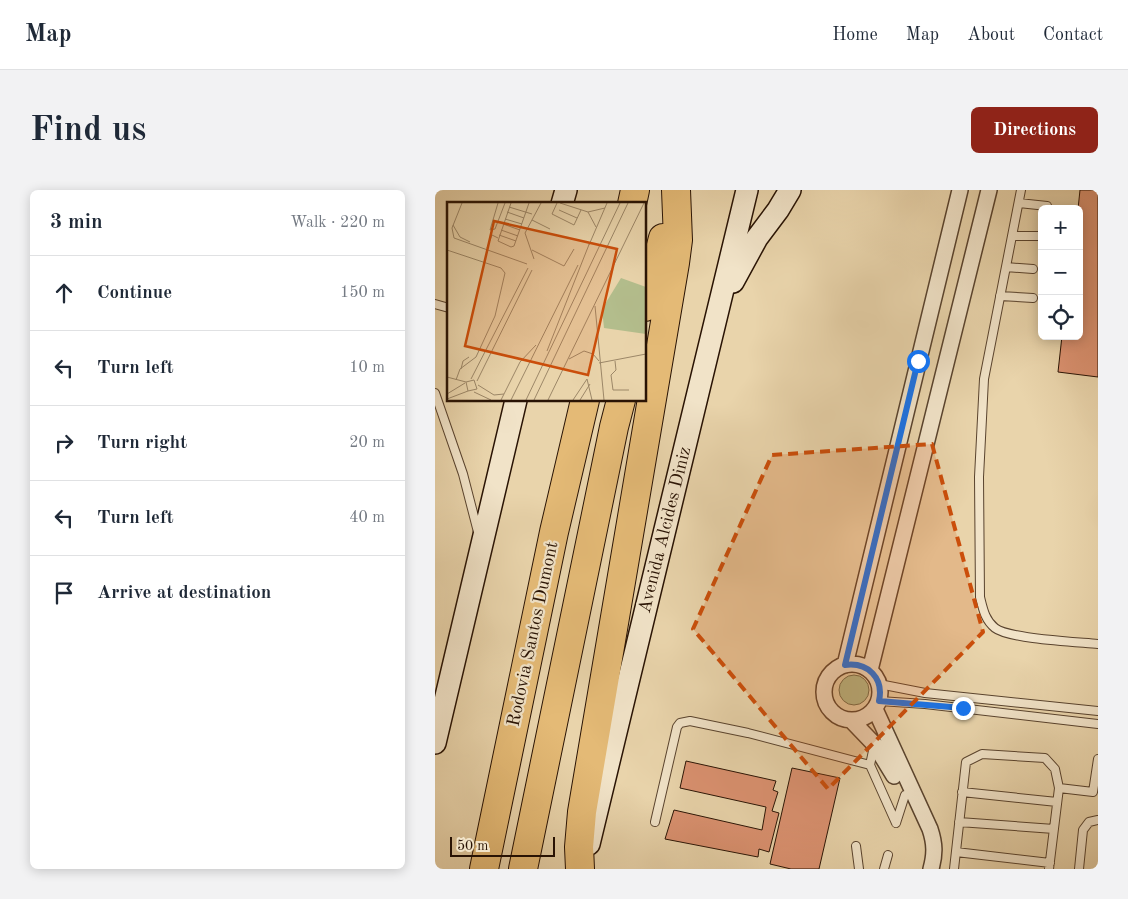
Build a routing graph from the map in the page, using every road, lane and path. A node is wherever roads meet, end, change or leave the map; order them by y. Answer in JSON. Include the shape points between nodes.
{"nodes":[{"id":1,"x":676,"y":190,"type":"edge"},
{"id":2,"x":747,"y":190,"type":"edge"},
{"id":3,"x":790,"y":190,"type":"edge"},
{"id":4,"x":960,"y":190,"type":"edge"},
{"id":5,"x":989,"y":190,"type":"edge"},
{"id":6,"x":1021,"y":190,"type":"edge"},
{"id":7,"x":1019,"y":203,"type":"junction"},
{"id":8,"x":1038,"y":205,"type":"edge"},
{"id":9,"x":1012,"y":236,"type":"junction"},
{"id":10,"x":1038,"y":236,"type":"edge"},
{"id":11,"x":1006,"y":267,"type":"junction"},
{"id":12,"x":1033,"y":269,"type":"dead end"},
{"id":13,"x":1000,"y":296,"type":"junction"},
{"id":14,"x":1033,"y":298,"type":"dead end"},
{"id":15,"x":646,"y":303,"type":"edge"},
{"id":16,"x":719,"y":308,"type":"junction"},
{"id":17,"x":435,"y":393,"type":"edge"},
{"id":18,"x":516,"y":401,"type":"edge"},
{"id":19,"x":585,"y":401,"type":"edge"},
{"id":20,"x":621,"y":401,"type":"edge"},
{"id":21,"x":481,"y":549,"type":"junction"},
{"id":22,"x":1098,"y":644,"type":"edge"},
{"id":23,"x":845,"y":665,"type":"junction"},
{"id":24,"x":870,"y":670,"type":"junction"},
{"id":25,"x":879,"y":684,"type":"junction"},
{"id":26,"x":877,"y":705,"type":"junction"},
{"id":27,"x":1098,"y":710,"type":"edge"},
{"id":28,"x":851,"y":720,"type":"junction"},
{"id":29,"x":1098,"y":724,"type":"edge"},
{"id":30,"x":435,"y":743,"type":"edge"},
{"id":31,"x":875,"y":744,"type":"junction"},
{"id":32,"x":1098,"y":759,"type":"edge"},
{"id":33,"x":869,"y":765,"type":"junction"},
{"id":34,"x":1059,"y":788,"type":"junction"},
{"id":35,"x":962,"y":792,"type":"junction"},
{"id":36,"x":905,"y":795,"type":"junction"},
{"id":37,"x":1057,"y":802,"type":"junction"},
{"id":38,"x":1098,"y":820,"type":"edge"},
{"id":39,"x":655,"y":822,"type":"dead end"},
{"id":40,"x":959,"y":822,"type":"junction"},
{"id":41,"x":1054,"y":829,"type":"junction"},
{"id":42,"x":856,"y":846,"type":"dead end"},
{"id":43,"x":956,"y":852,"type":"junction"},
{"id":44,"x":887,"y":855,"type":"dead end"},
{"id":45,"x":1049,"y":866,"type":"edge"},
{"id":46,"x":484,"y":869,"type":"edge"},
{"id":47,"x":523,"y":869,"type":"edge"},
{"id":48,"x":582,"y":869,"type":"edge"},
{"id":49,"x":859,"y":869,"type":"edge"},
{"id":50,"x":884,"y":869,"type":"edge"},
{"id":51,"x":921,"y":869,"type":"edge"},
{"id":52,"x":931,"y":869,"type":"edge"},
{"id":53,"x":954,"y":869,"type":"edge"},
{"id":54,"x":1079,"y":869,"type":"edge"}],
"edges":[{"from":1,"to":15,"type":"highway"},
{"from":1,"to":48,"type":"highway","via":[[678,240],[675,263],[582,812],[579,847]]},
{"from":2,"to":16,"type":"main road","name":"Avenida Alcides Diniz"},
{"from":3,"to":16,"type":"main road","via":[[757,238]]},
{"from":4,"to":23,"type":"street"},
{"from":5,"to":24,"type":"street"},
{"from":6,"to":7,"type":"lane"},
{"from":7,"to":8,"type":"lane"},
{"from":7,"to":9,"type":"lane"},
{"from":9,"to":10,"type":"lane"},
{"from":9,"to":11,"type":"lane"},
{"from":11,"to":12,"type":"lane"},
{"from":11,"to":13,"type":"lane"},
{"from":13,"to":14,"type":"lane"},
{"from":13,"to":22,"type":"lane","via":[[983,379],[979,477],[980,597],[984,615],[995,628],[1009,634]]},
{"from":16,"to":48,"type":"main road","name":"Avenida Alcides Diniz"},
{"from":17,"to":21,"type":"lane","via":[[474,511]]},
{"from":18,"to":21,"type":"main road"},
{"from":19,"to":46,"type":"highway","name":"Rodovia Santos Dumont","via":[[554,532]]},
{"from":20,"to":47,"type":"highway"},
{"from":21,"to":30,"type":"main road"},
{"from":23,"to":24,"type":"street","via":[[853,664]]},
{"from":23,"to":28,"type":"street","via":[[830,674],[824,691],[825,700],[835,714]]},
{"from":24,"to":25,"type":"street"},
{"from":25,"to":26,"type":"street","via":[[881,693]]},
{"from":25,"to":27,"type":"lane","via":[[925,693]]},
{"from":26,"to":28,"type":"street","via":[[868,715]]},
{"from":26,"to":29,"type":"lane","via":[[925,704]]},
{"from":26,"to":52,"type":"street","via":[[933,837],[935,853]]},
{"from":28,"to":31,"type":"street"},
{"from":31,"to":33,"type":"lane"},
{"from":31,"to":36,"type":"street"},
{"from":32,"to":34,"type":"lane","via":[[1093,792]]},
{"from":33,"to":36,"type":"lane","via":[[896,823]]},
{"from":33,"to":39,"type":"lane","via":[[748,733],[685,721],[677,727]]},
{"from":34,"to":35,"type":"lane","via":[[1055,769],[1045,758],[983,754],[966,762]]},
{"from":34,"to":37,"type":"lane"},
{"from":35,"to":37,"type":"lane"},
{"from":35,"to":40,"type":"lane"},
{"from":36,"to":51,"type":"street","via":[[925,840]]},
{"from":37,"to":41,"type":"lane"},
{"from":38,"to":54,"type":"lane","via":[[1089,822],[1083,830]]},
{"from":40,"to":41,"type":"lane"},
{"from":40,"to":43,"type":"lane"},
{"from":41,"to":45,"type":"lane"},
{"from":42,"to":49,"type":"lane"},
{"from":43,"to":45,"type":"lane"},
{"from":43,"to":53,"type":"lane"},
{"from":44,"to":50,"type":"lane"}]}
